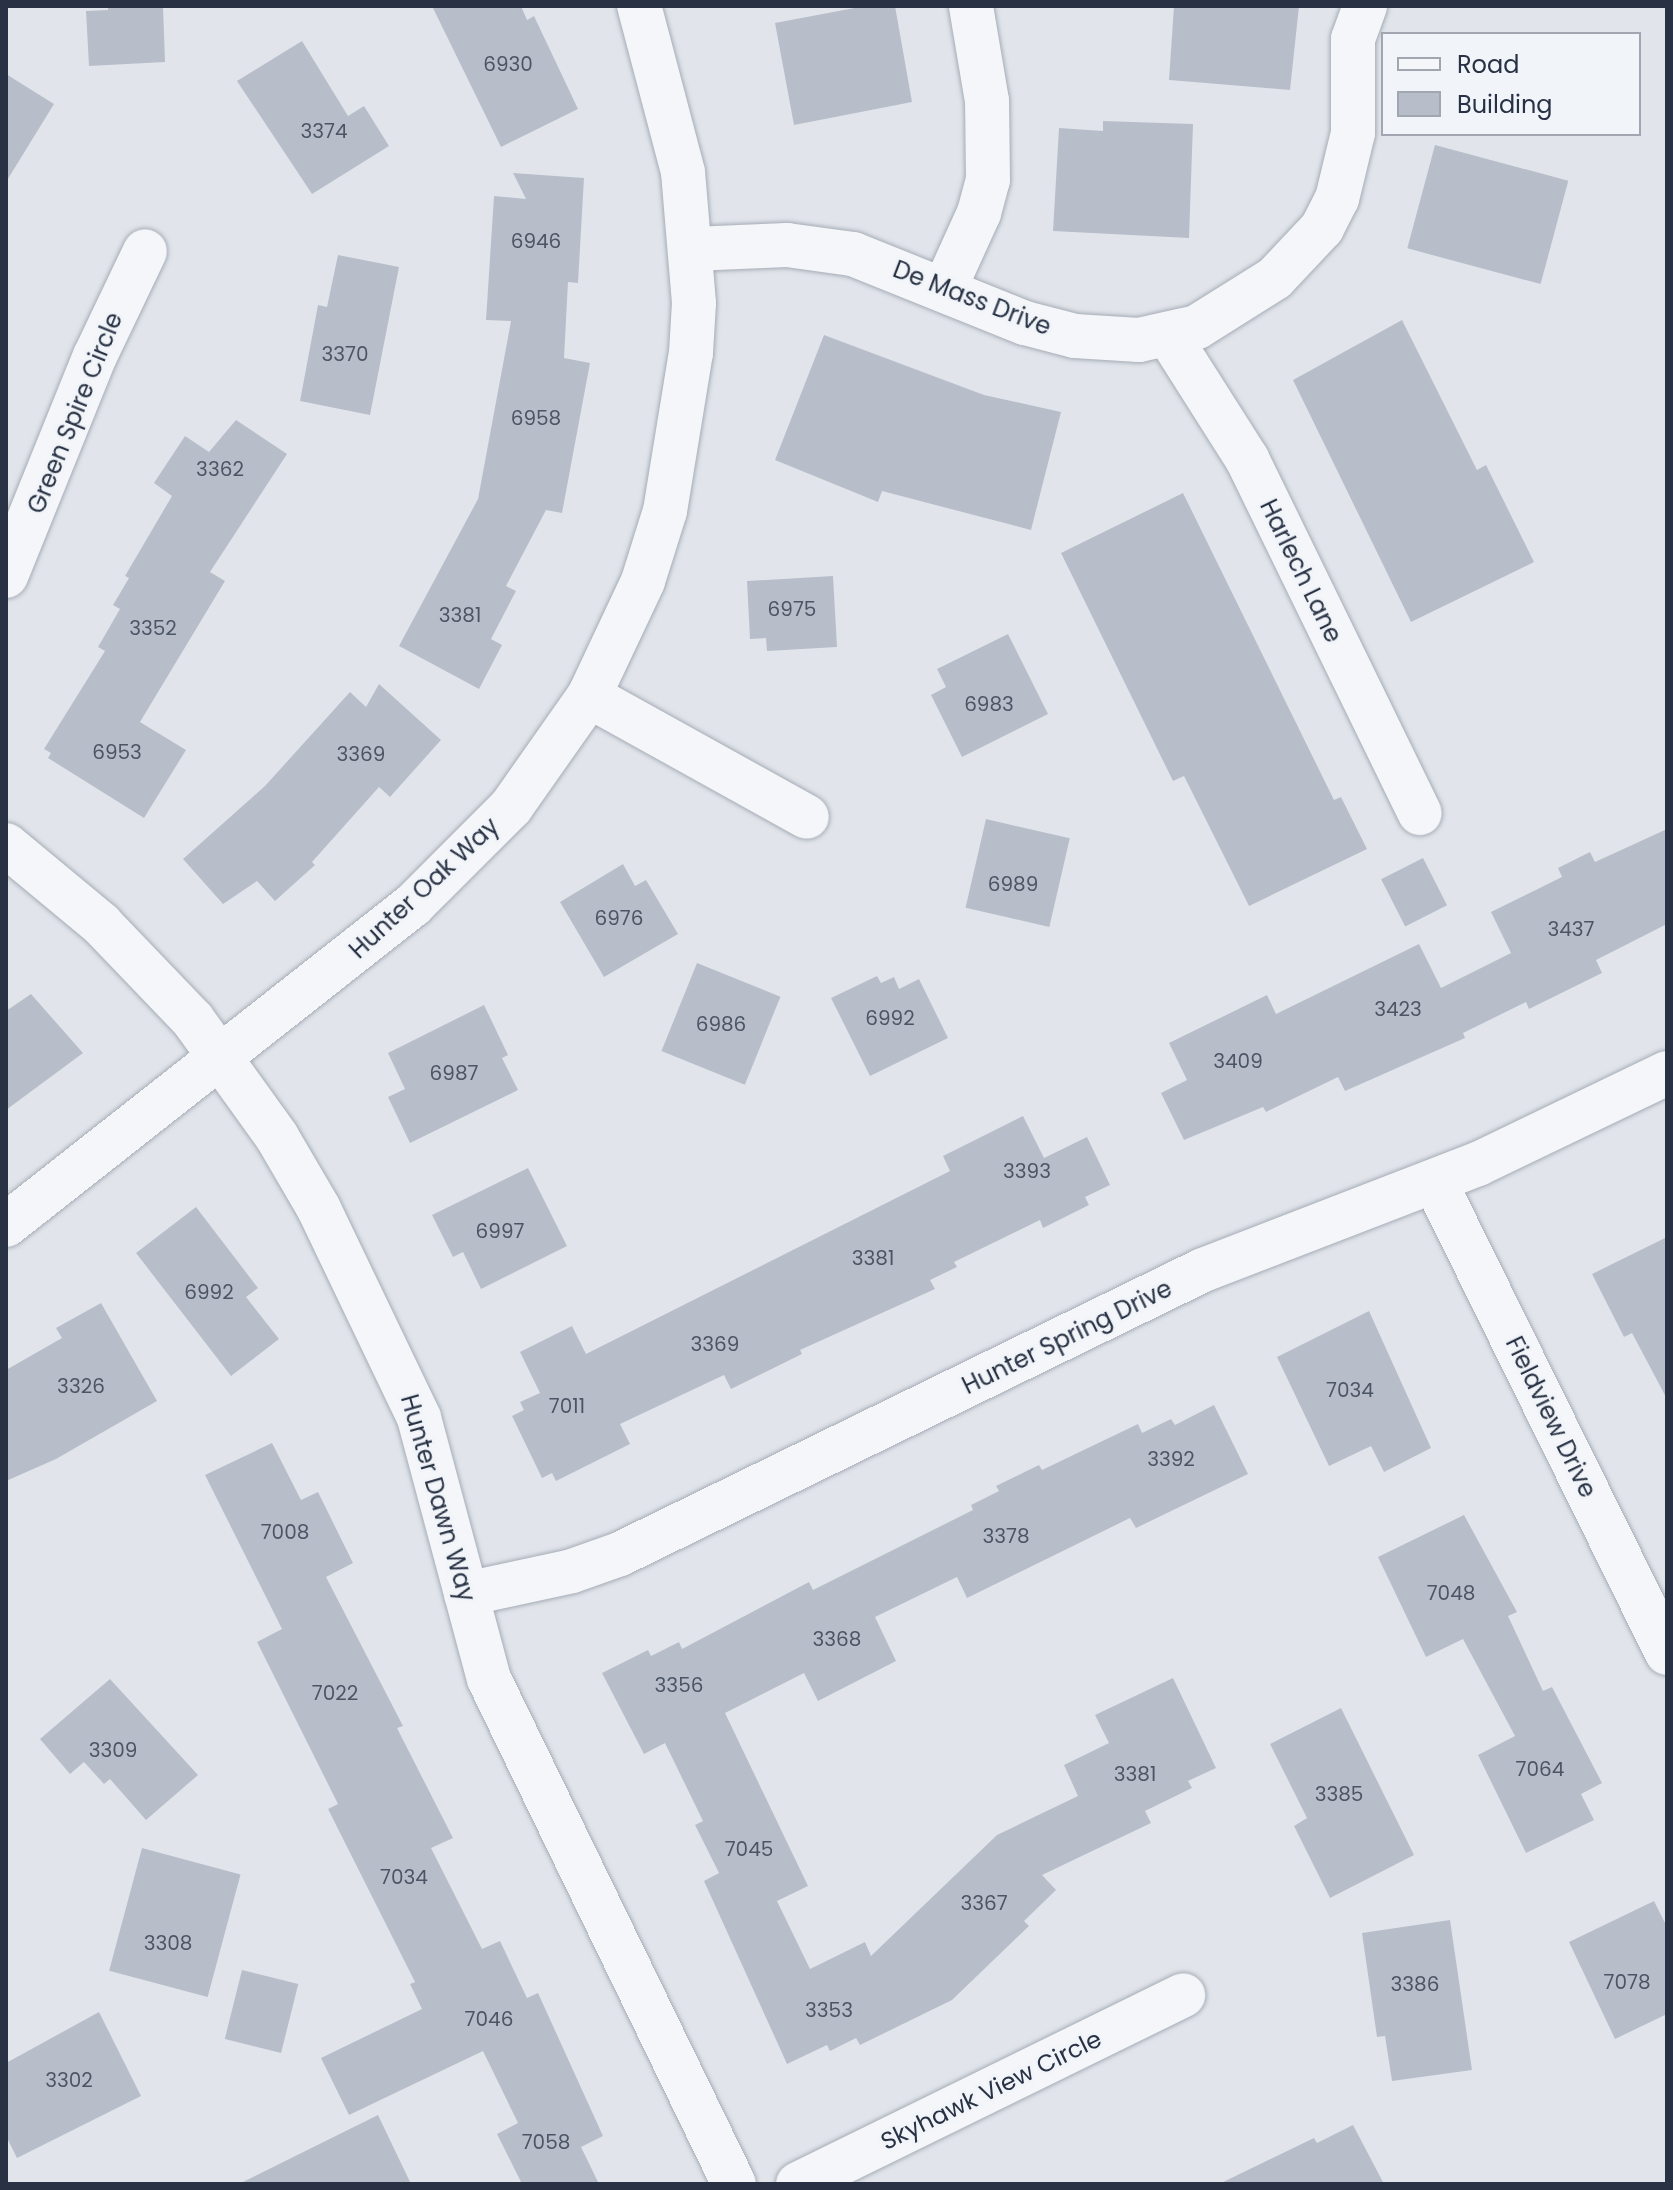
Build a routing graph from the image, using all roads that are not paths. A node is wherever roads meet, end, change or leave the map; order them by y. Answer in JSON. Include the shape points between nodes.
{"nodes":[{"id":1,"x":639,"y":6,"type":"edge"},
{"id":2,"x":971,"y":6,"type":"edge"},
{"id":3,"x":1365,"y":6,"type":"edge"},
{"id":4,"x":692,"y":249,"type":"junction"},
{"id":5,"x":145,"y":251,"type":"dead end"},
{"id":6,"x":944,"y":290,"type":"junction"},
{"id":7,"x":1169,"y":336,"type":"junction"},
{"id":8,"x":6,"y":576,"type":"edge"},
{"id":9,"x":589,"y":696,"type":"junction"},
{"id":10,"x":1420,"y":813,"type":"dead end"},
{"id":11,"x":807,"y":817,"type":"dead end"},
{"id":12,"x":6,"y":845,"type":"edge"},
{"id":13,"x":221,"y":1059,"type":"junction"},
{"id":14,"x":1667,"y":1073,"type":"edge"},
{"id":15,"x":1435,"y":1182,"type":"junction"},
{"id":16,"x":6,"y":1225,"type":"edge"},
{"id":17,"x":466,"y":1594,"type":"junction"},
{"id":18,"x":1667,"y":1653,"type":"edge"},
{"id":19,"x":1183,"y":1995,"type":"dead end"},
{"id":20,"x":734,"y":2184,"type":"edge"},
{"id":21,"x":798,"y":2184,"type":"edge"}],
"edges":[{"from":1,"to":4,"type":"street","name":"Hunter Oak Way","via":[[672,117]]},
{"from":2,"to":6,"type":"street","via":[[987,101],[988,180]]},
{"from":3,"to":7,"type":"street","name":"De Mass Drive","via":[[1353,39],[1348,167],[1322,228],[1287,267],[1248,297],[1197,327]]},
{"from":4,"to":6,"type":"street","name":"De Mass Drive","via":[[821,248],[883,264]]},
{"from":4,"to":9,"type":"street","name":"Hunter Oak Way","via":[[691,353],[665,511],[643,581]]},
{"from":5,"to":8,"type":"street","name":"Green Spire Circle","via":[[95,356]]},
{"from":6,"to":7,"type":"street","name":"De Mass Drive","via":[[1025,323],[1075,336]]},
{"from":7,"to":10,"type":"street","name":"Harlech Lane","via":[[1247,459]]},
{"from":9,"to":11,"type":"street"},
{"from":9,"to":13,"type":"street","name":"Hunter Oak Way","via":[[511,807],[465,857],[359,951]]},
{"from":12,"to":13,"type":"street","name":"Hunter Dawn Way","via":[[149,971]]},
{"from":13,"to":16,"type":"street","name":"Hunter Oak Way"},
{"from":13,"to":17,"type":"street","name":"Hunter Dawn Way","via":[[299,1173],[403,1378],[427,1445]]},
{"from":14,"to":15,"type":"street","name":"Hunter Spring Drive"},
{"from":15,"to":17,"type":"street","name":"Hunter Spring Drive","via":[[1203,1270],[620,1554],[572,1571]]},
{"from":15,"to":18,"type":"street","name":"Fieldview Drive"},
{"from":17,"to":20,"type":"street","name":"Hunter Dawn Way","via":[[502,1710]]},
{"from":19,"to":21,"type":"street","name":"Skyhawk View Circle"}]}
